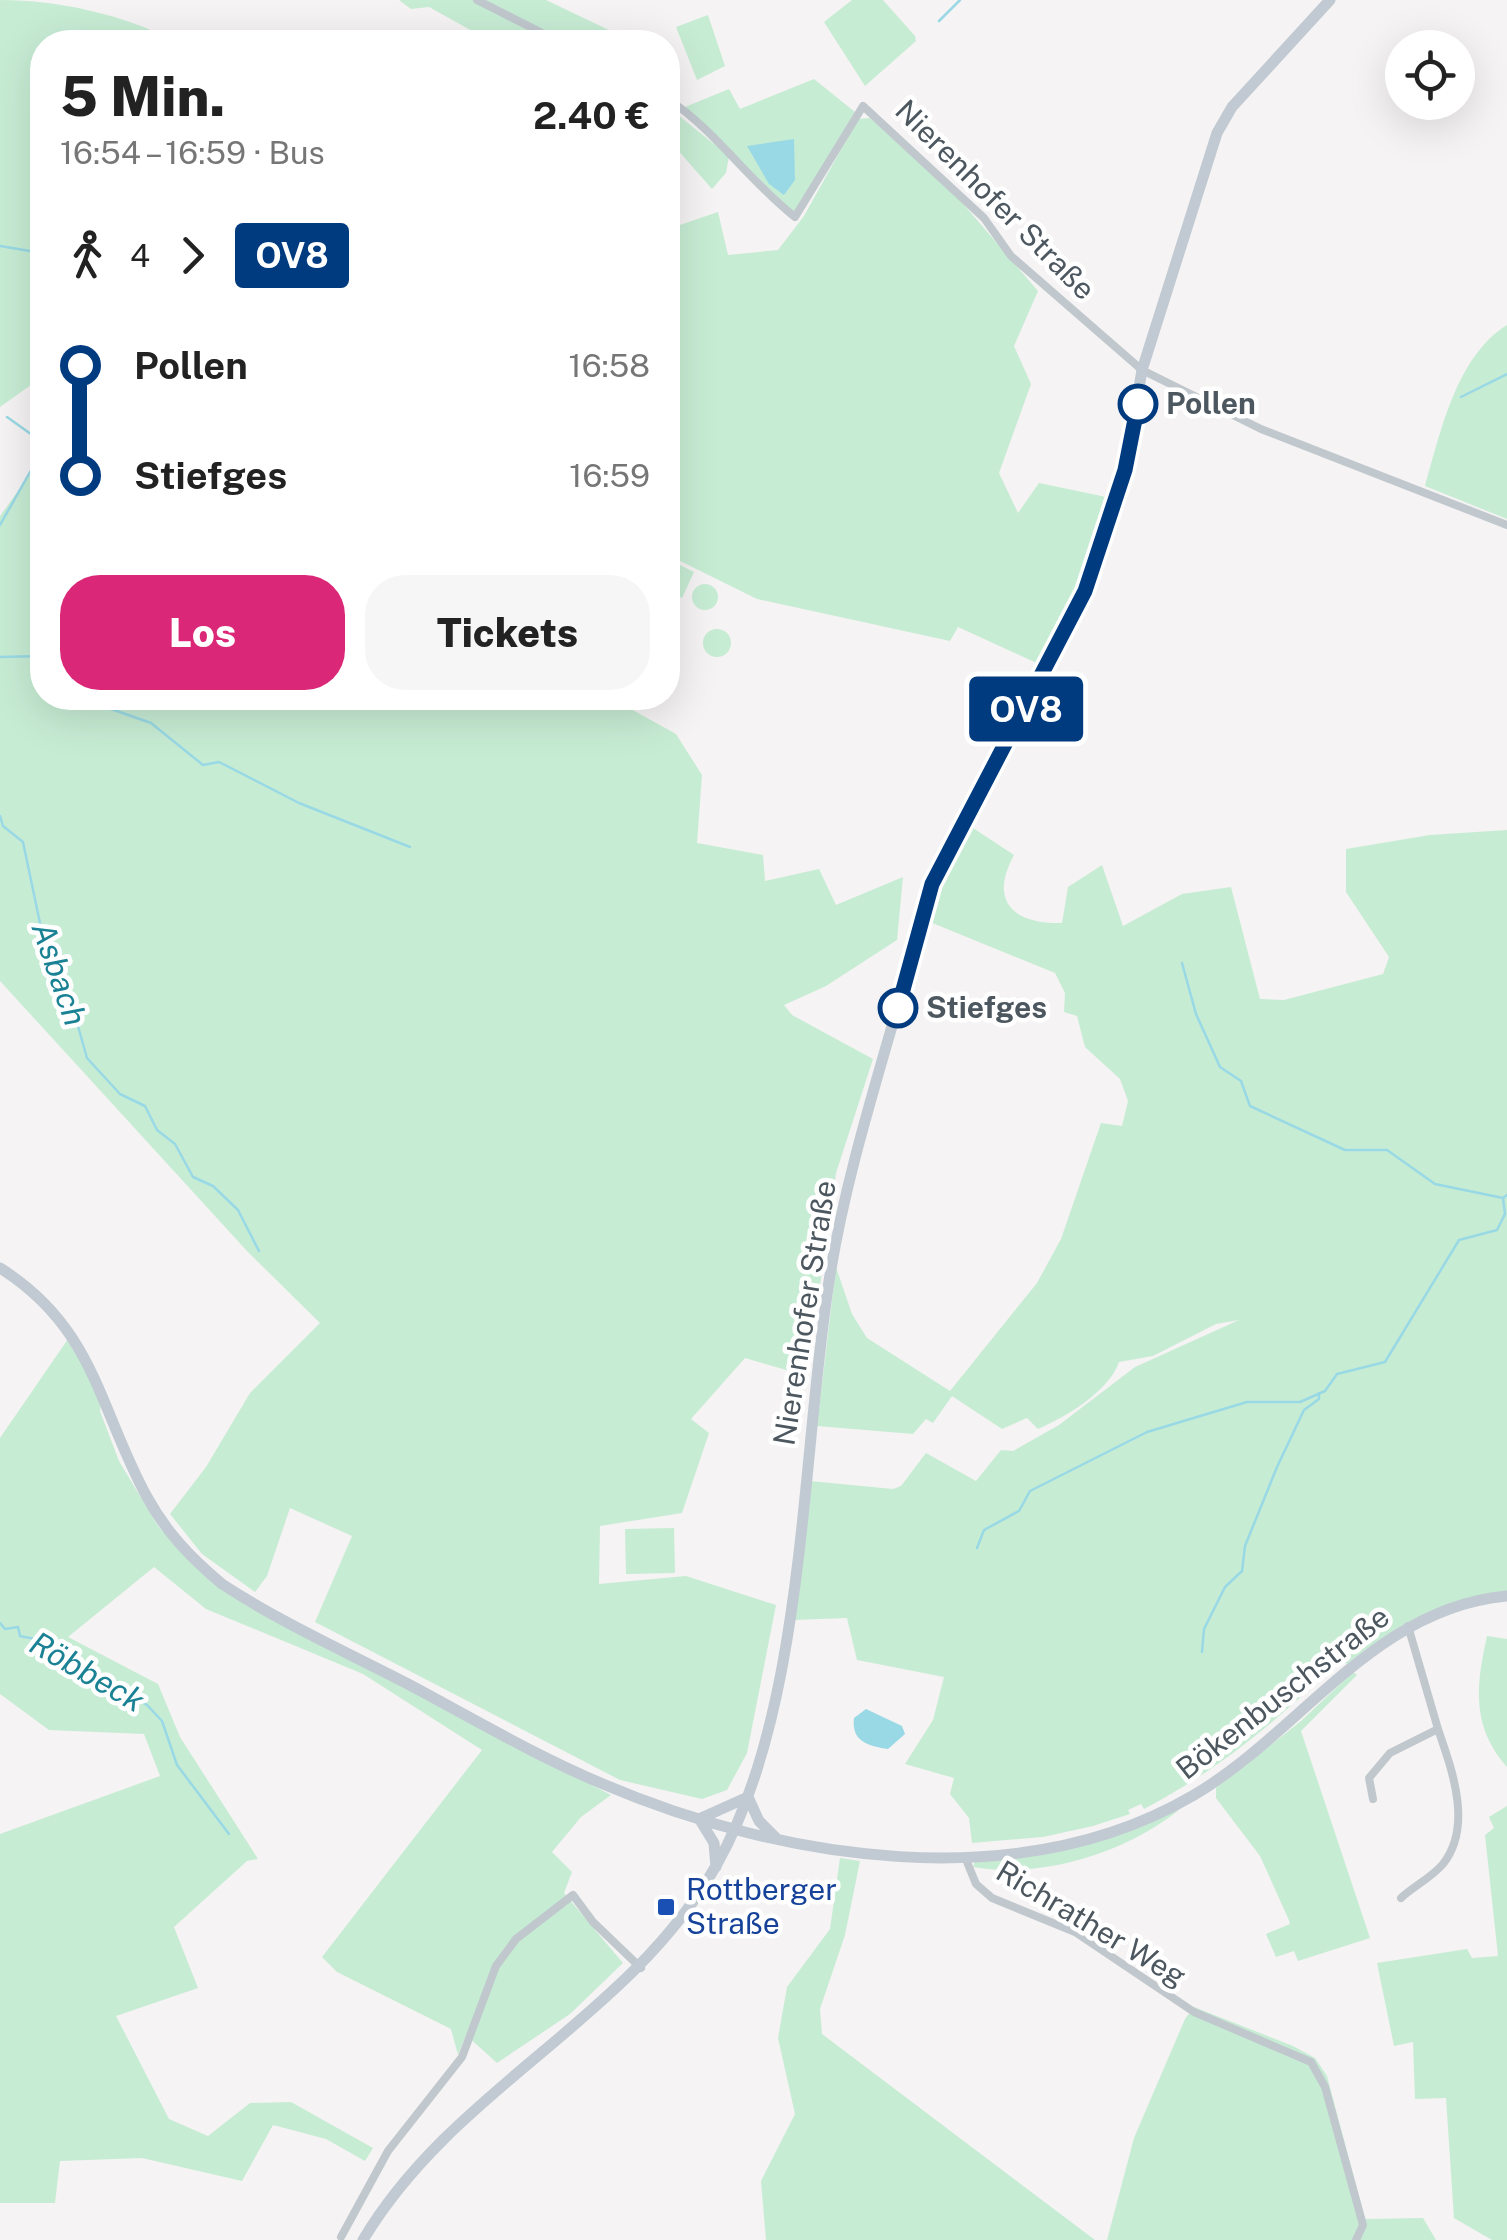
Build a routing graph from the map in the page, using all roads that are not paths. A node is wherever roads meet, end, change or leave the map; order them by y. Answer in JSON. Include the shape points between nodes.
{"nodes":[{"id":1,"x":477,"y":0,"type":"edge"},
{"id":2,"x":1330,"y":0,"type":"edge"},
{"id":3,"x":536,"y":30,"type":"edge"},
{"id":4,"x":680,"y":109,"type":"edge"},
{"id":5,"x":1142,"y":370,"type":"junction"},
{"id":6,"x":1507,"y":525,"type":"edge"},
{"id":7,"x":0,"y":1268,"type":"edge"},
{"id":8,"x":1507,"y":1596,"type":"edge"},
{"id":9,"x":1408,"y":1626,"type":"junction"},
{"id":10,"x":1438,"y":1730,"type":"junction"},
{"id":11,"x":748,"y":1797,"type":"junction"},
{"id":12,"x":1373,"y":1799,"type":"dead end"},
{"id":13,"x":699,"y":1819,"type":"junction"},
{"id":14,"x":735,"y":1831,"type":"junction"},
{"id":15,"x":778,"y":1840,"type":"junction"},
{"id":16,"x":965,"y":1856,"type":"junction"},
{"id":17,"x":716,"y":1867,"type":"junction"},
{"id":18,"x":1400,"y":1898,"type":"dead end"},
{"id":19,"x":642,"y":1968,"type":"junction"},
{"id":20,"x":341,"y":2237,"type":"dead end"},
{"id":21,"x":363,"y":2240,"type":"edge"},
{"id":22,"x":1356,"y":2240,"type":"edge"}],
"edges":[{"from":1,"to":3,"type":"street"},
{"from":2,"to":5,"type":"main road","name":"Nierenhofer Straße","via":[[1224,119]]},
{"from":4,"to":5,"type":"street","name":"Nierenhofer Straße","via":[[795,217],[863,106],[965,199],[1039,282]]},
{"from":5,"to":6,"type":"street","via":[[1261,429]]},
{"from":5,"to":11,"type":"main road","name":"Nierenhofer Straße","via":[[1125,470],[1085,591],[924,910],[830,1275],[790,1608]]},
{"from":7,"to":13,"type":"main road","via":[[34,1290],[68,1328],[96,1374],[145,1494],[176,1542],[214,1577],[558,1763]]},
{"from":8,"to":9,"type":"main road","name":"Bökenbuschstraße"},
{"from":9,"to":10,"type":"street"},
{"from":9,"to":16,"type":"main road","name":"Bökenbuschstraße","via":[[1247,1759],[1170,1808],[1062,1845]]},
{"from":10,"to":12,"type":"street","via":[[1390,1753],[1369,1778]]},
{"from":10,"to":18,"type":"street","via":[[1460,1809],[1454,1845],[1434,1873]]},
{"from":11,"to":13,"type":"main road"},
{"from":11,"to":14,"type":"main road","name":"Nierenhofer Straße"},
{"from":11,"to":15,"type":"main road","via":[[758,1821]]},
{"from":13,"to":14,"type":"main road"},
{"from":13,"to":17,"type":"main road","via":[[714,1842]]},
{"from":14,"to":15,"type":"main road","name":"Bökenbuschstraße"},
{"from":14,"to":17,"type":"main road","name":"Nierenhofer Straße"},
{"from":15,"to":16,"type":"main road","name":"Bökenbuschstraße"},
{"from":16,"to":22,"type":"street","name":"Richrather Weg","via":[[976,1884],[992,1898],[1074,1932],[1194,2012],[1311,2062],[1325,2088],[1363,2225]]},
{"from":17,"to":19,"type":"main road","name":"Nierenhofer Straße"},
{"from":19,"to":20,"type":"street","via":[[573,1896],[516,1939],[484,1992],[462,2057],[388,2151]]},
{"from":19,"to":21,"type":"main road","name":"Nierenhofer Straße","via":[[443,2138]]}]}
